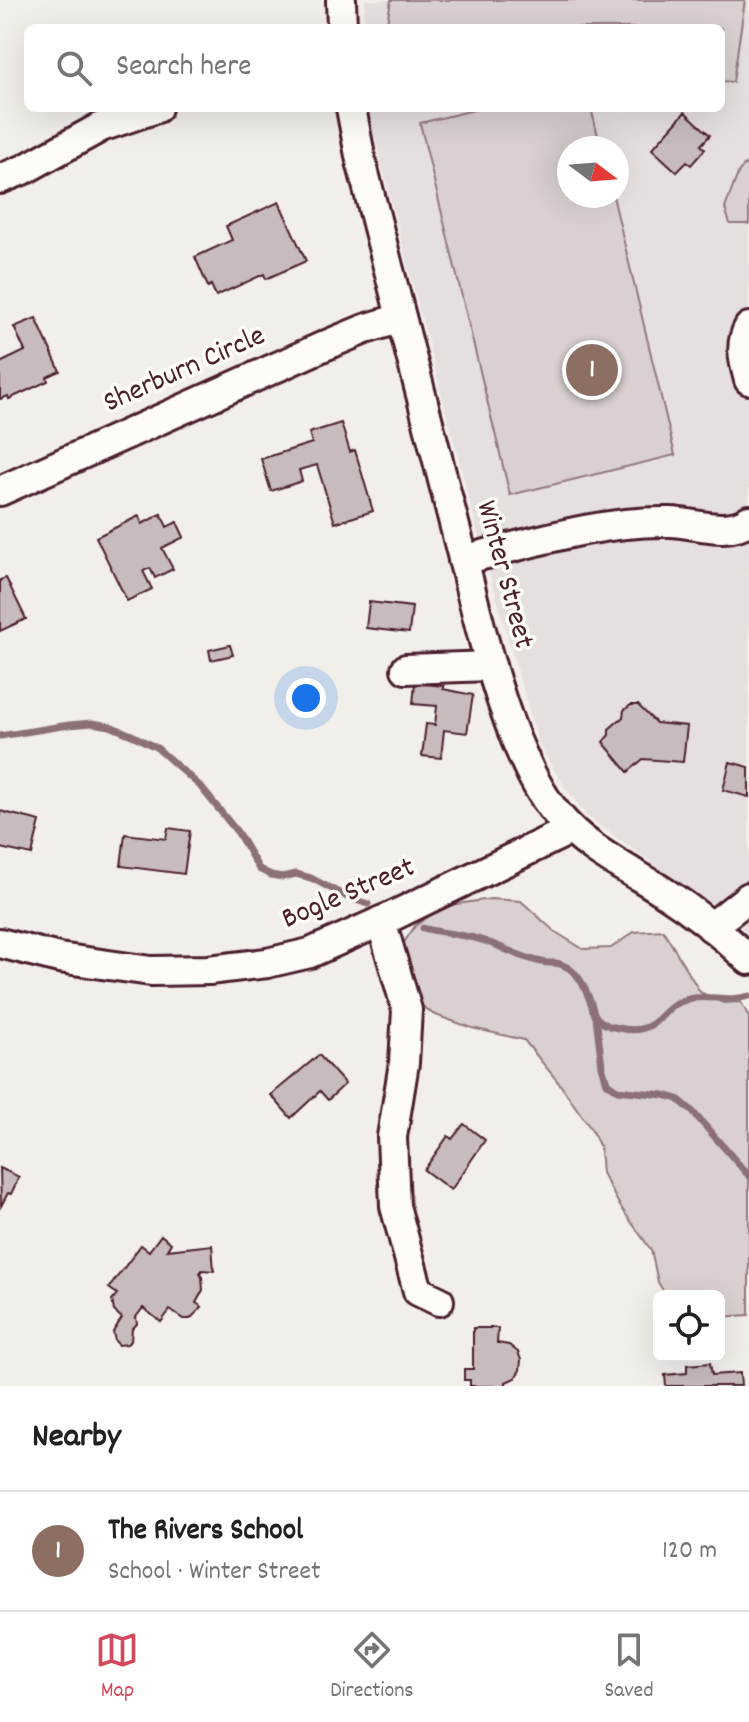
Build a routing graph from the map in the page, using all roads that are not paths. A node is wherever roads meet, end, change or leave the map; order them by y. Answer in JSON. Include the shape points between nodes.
{"nodes":[{"id":1,"x":341,"y":0,"type":"edge"},
{"id":2,"x":342,"y":24,"type":"edge"},
{"id":3,"x":145,"y":112,"type":"edge"},
{"id":4,"x":352,"y":112,"type":"edge"},
{"id":5,"x":0,"y":179,"type":"edge"},
{"id":6,"x":401,"y":318,"type":"junction"},
{"id":7,"x":749,"y":327,"type":"edge"},
{"id":8,"x":749,"y":380,"type":"edge"},
{"id":9,"x":0,"y":491,"type":"edge"},
{"id":10,"x":749,"y":520,"type":"edge"},
{"id":11,"x":463,"y":560,"type":"junction"},
{"id":12,"x":491,"y":666,"type":"junction"},
{"id":13,"x":406,"y":669,"type":"dead end"},
{"id":14,"x":570,"y":830,"type":"junction"},
{"id":15,"x":749,"y":897,"type":"edge"},
{"id":16,"x":381,"y":921,"type":"junction"},
{"id":17,"x":711,"y":927,"type":"junction"},
{"id":18,"x":0,"y":943,"type":"edge"},
{"id":19,"x":749,"y":960,"type":"edge"},
{"id":20,"x":439,"y":1301,"type":"dead end"}],
"edges":[{"from":1,"to":2,"type":"street"},
{"from":3,"to":5,"type":"street","via":[[101,127]]},
{"from":4,"to":6,"type":"street","name":"Winter Street"},
{"from":6,"to":9,"type":"street","name":"Sherburn Circle","via":[[324,346]]},
{"from":6,"to":11,"type":"street","name":"Winter Street"},
{"from":7,"to":8,"type":"street","via":[[742,352]]},
{"from":10,"to":11,"type":"street","via":[[729,528],[669,522],[602,527]]},
{"from":11,"to":12,"type":"street","name":"Winter Street"},
{"from":12,"to":13,"type":"street"},
{"from":12,"to":14,"type":"street","name":"Winter Street","via":[[525,762]]},
{"from":14,"to":16,"type":"street","name":"Bogle Street"},
{"from":14,"to":17,"type":"street","name":"Winter Street"},
{"from":15,"to":17,"type":"street"},
{"from":16,"to":18,"type":"street","name":"Bogle Street","via":[[310,953],[209,970],[151,971]]},
{"from":16,"to":20,"type":"street","via":[[407,1010],[392,1137],[395,1206],[418,1291]]},
{"from":17,"to":19,"type":"street","name":"Winter Street"}]}
